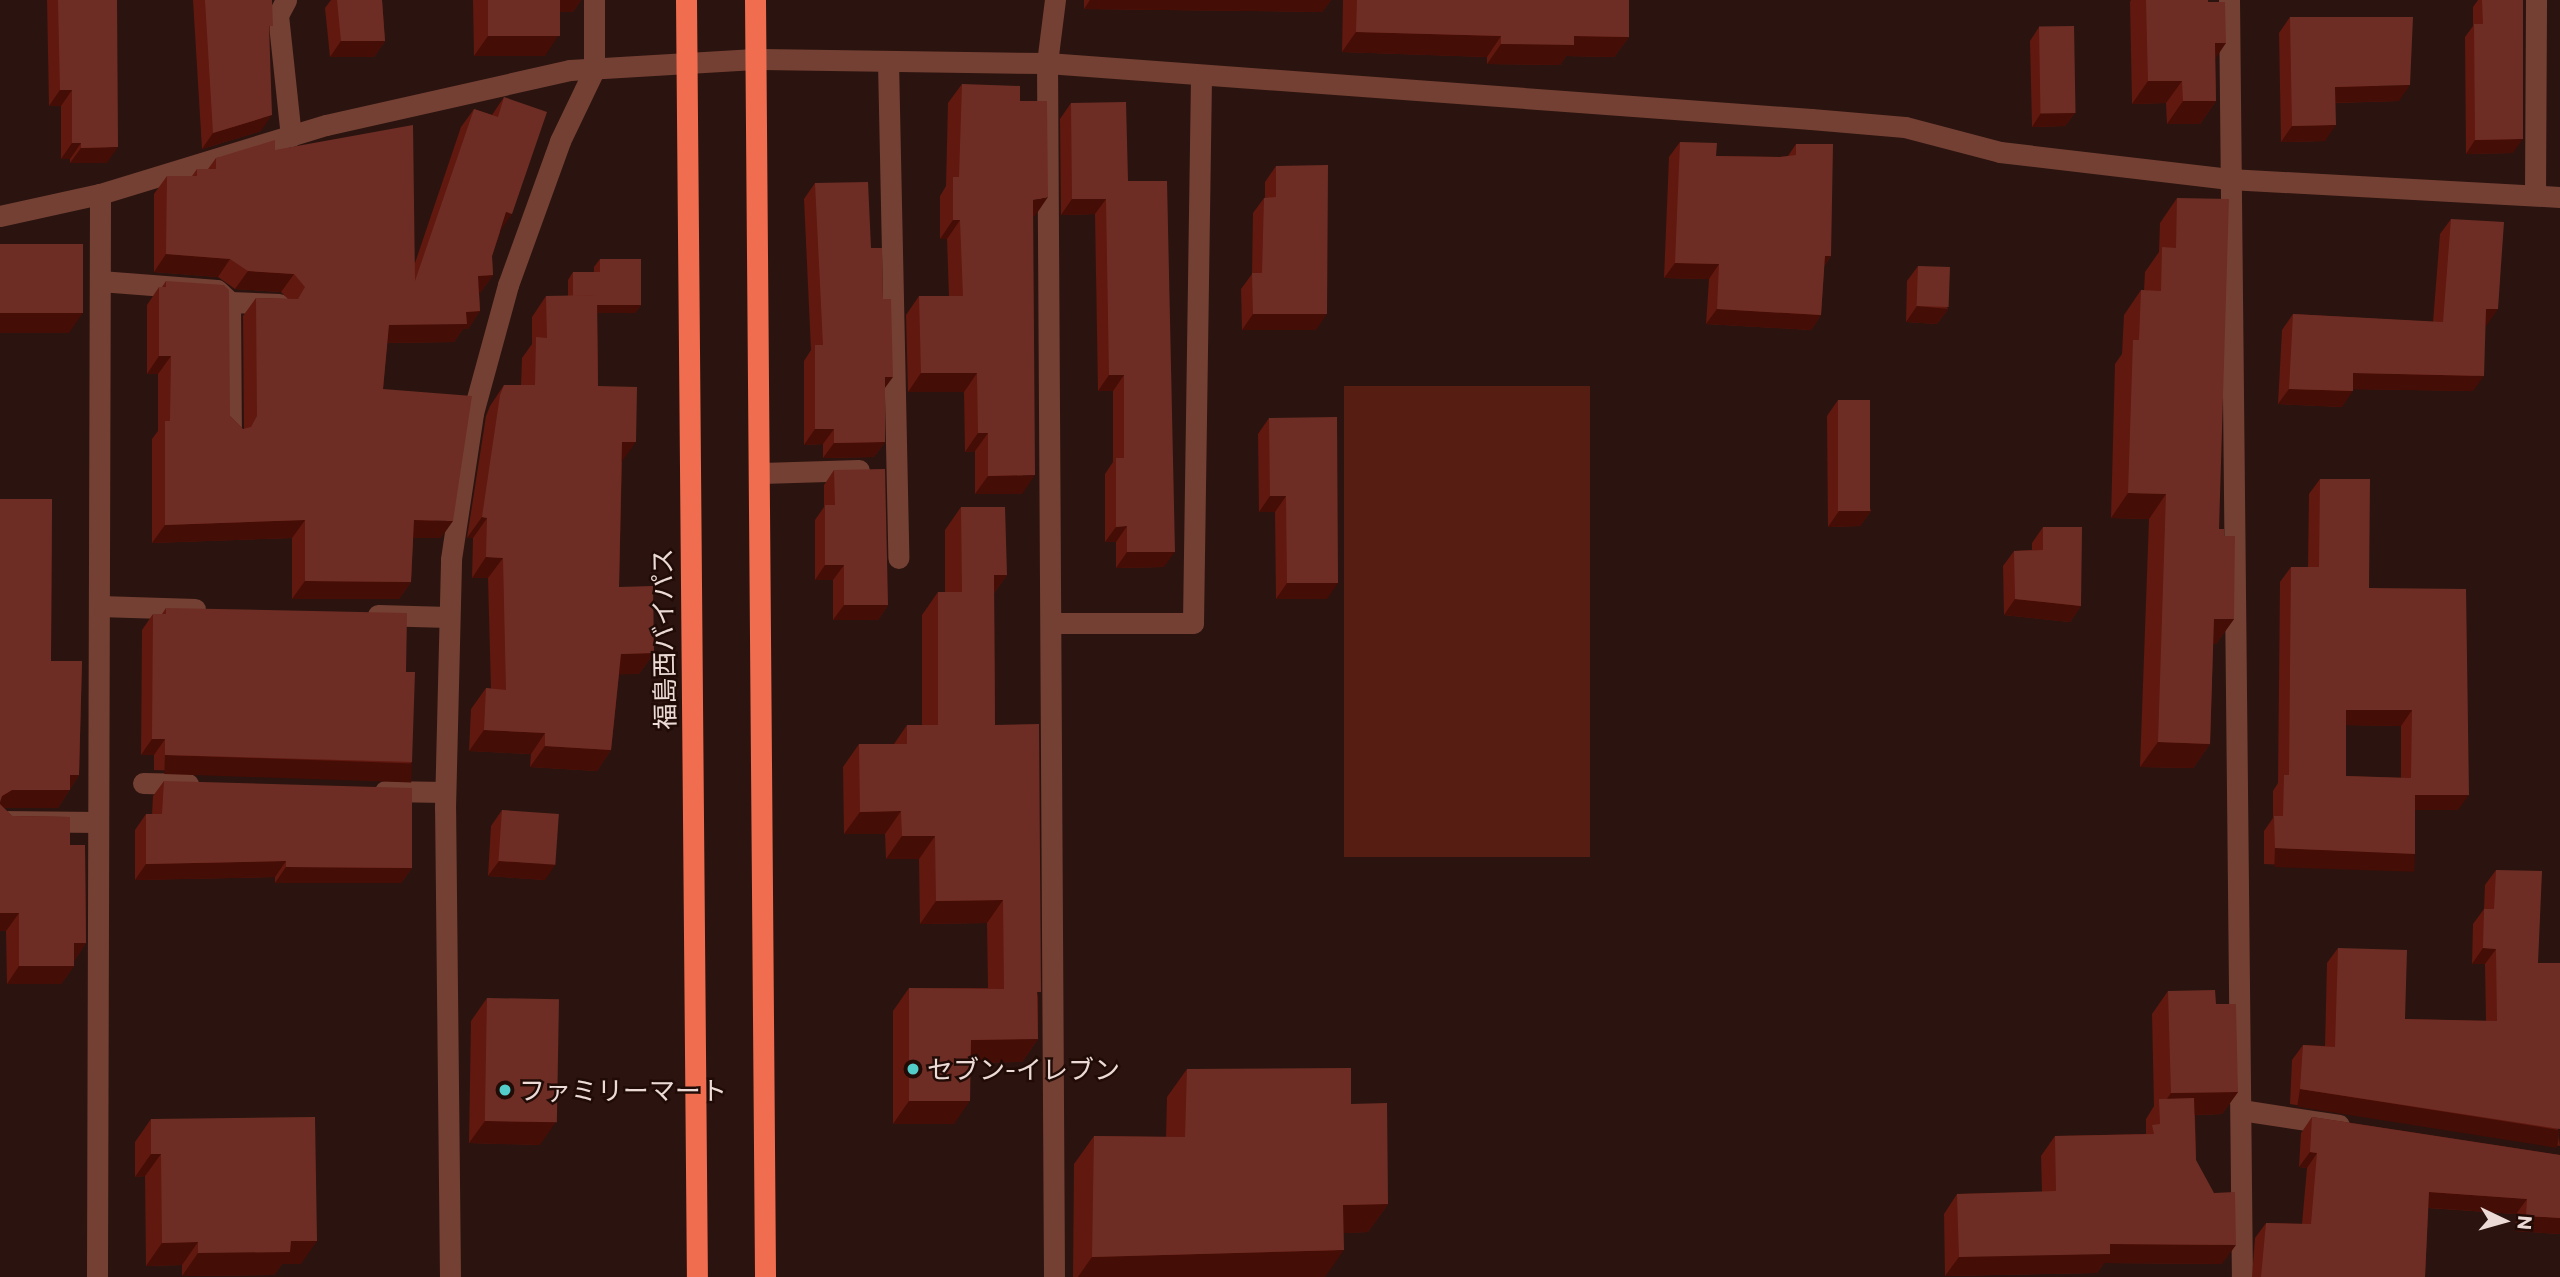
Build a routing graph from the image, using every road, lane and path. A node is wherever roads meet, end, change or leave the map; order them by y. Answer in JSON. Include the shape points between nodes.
{"nodes":[{"id":1,"x":286,"y":0,"type":"edge"},
{"id":2,"x":594,"y":0,"type":"edge"},
{"id":3,"x":686,"y":0,"type":"edge"},
{"id":4,"x":755,"y":0,"type":"edge"},
{"id":5,"x":1055,"y":0,"type":"edge"},
{"id":6,"x":2229,"y":0,"type":"edge"},
{"id":7,"x":2536,"y":0,"type":"edge"},
{"id":8,"x":755,"y":59,"type":"junction"},
{"id":9,"x":888,"y":61,"type":"junction"},
{"id":10,"x":1047,"y":62,"type":"junction"},
{"id":11,"x":685,"y":65,"type":"junction"},
{"id":12,"x":594,"y":70,"type":"junction"},
{"id":13,"x":1201,"y":75,"type":"junction"},
{"id":14,"x":291,"y":136,"type":"junction"},
{"id":15,"x":2230,"y":179,"type":"junction"},
{"id":16,"x":2551,"y":193,"type":"edge"},
{"id":17,"x":100,"y":194,"type":"junction"},
{"id":18,"x":0,"y":216,"type":"edge"},
{"id":19,"x":100,"y":281,"type":"junction"},
{"id":20,"x":230,"y":302,"type":"junction"},
{"id":21,"x":280,"y":304,"type":"edge"},
{"id":22,"x":231,"y":434,"type":"edge"},
{"id":23,"x":897,"y":470,"type":"junction"},
{"id":24,"x":758,"y":473,"type":"junction"},
{"id":25,"x":898,"y":558,"type":"dead end"},
{"id":26,"x":99,"y":606,"type":"junction"},
{"id":27,"x":211,"y":610,"type":"edge"},
{"id":28,"x":350,"y":614,"type":"edge"},
{"id":29,"x":448,"y":617,"type":"junction"},
{"id":30,"x":1053,"y":623,"type":"junction"},
{"id":31,"x":143,"y":783,"type":"dead end"},
{"id":32,"x":212,"y":785,"type":"edge"},
{"id":33,"x":363,"y":790,"type":"edge"},
{"id":34,"x":446,"y":792,"type":"junction"},
{"id":35,"x":0,"y":821,"type":"edge"},
{"id":36,"x":98,"y":822,"type":"junction"},
{"id":37,"x":2241,"y":1110,"type":"junction"},
{"id":38,"x":2360,"y":1128,"type":"edge"},
{"id":39,"x":97,"y":1277,"type":"edge"},
{"id":40,"x":450,"y":1277,"type":"edge"},
{"id":41,"x":697,"y":1277,"type":"edge"},
{"id":42,"x":765,"y":1277,"type":"edge"},
{"id":43,"x":1054,"y":1277,"type":"edge"},
{"id":44,"x":2242,"y":1277,"type":"edge"}],
"edges":[{"from":1,"to":14,"type":"street","via":[[278,15]]},
{"from":2,"to":12,"type":"street"},
{"from":3,"to":11,"type":"highway","name":"福島西バイパス"},
{"from":4,"to":8,"type":"highway"},
{"from":5,"to":10,"type":"street"},
{"from":6,"to":15,"type":"street"},
{"from":7,"to":16,"type":"street"},
{"from":8,"to":9,"type":"street"},
{"from":8,"to":11,"type":"street"},
{"from":8,"to":24,"type":"highway"},
{"from":9,"to":10,"type":"street"},
{"from":9,"to":23,"type":"street"},
{"from":10,"to":13,"type":"street"},
{"from":10,"to":30,"type":"street"},
{"from":11,"to":12,"type":"street"},
{"from":11,"to":41,"type":"highway","name":"福島西バイパス"},
{"from":12,"to":14,"type":"street","via":[[570,70]]},
{"from":12,"to":29,"type":"street","via":[[560,141],[508,285],[472,413],[451,559]]},
{"from":13,"to":15,"type":"street","via":[[1905,127],[2000,152]]},
{"from":13,"to":30,"type":"street","via":[[1193,623]]},
{"from":14,"to":17,"type":"street"},
{"from":15,"to":16,"type":"street"},
{"from":15,"to":37,"type":"street"},
{"from":17,"to":18,"type":"street"},
{"from":17,"to":19,"type":"street"},
{"from":19,"to":20,"type":"street","via":[[217,290]]},
{"from":19,"to":26,"type":"street"},
{"from":20,"to":21,"type":"street"},
{"from":20,"to":22,"type":"street"},
{"from":23,"to":24,"type":"street"},
{"from":23,"to":25,"type":"street"},
{"from":24,"to":42,"type":"highway"},
{"from":26,"to":27,"type":"street"},
{"from":26,"to":36,"type":"street"},
{"from":28,"to":29,"type":"street"},
{"from":29,"to":34,"type":"street"},
{"from":30,"to":43,"type":"street"},
{"from":31,"to":32,"type":"street"},
{"from":33,"to":34,"type":"street"},
{"from":34,"to":40,"type":"street"},
{"from":35,"to":36,"type":"street"},
{"from":36,"to":39,"type":"street"},
{"from":37,"to":38,"type":"street"},
{"from":37,"to":44,"type":"street"}]}
